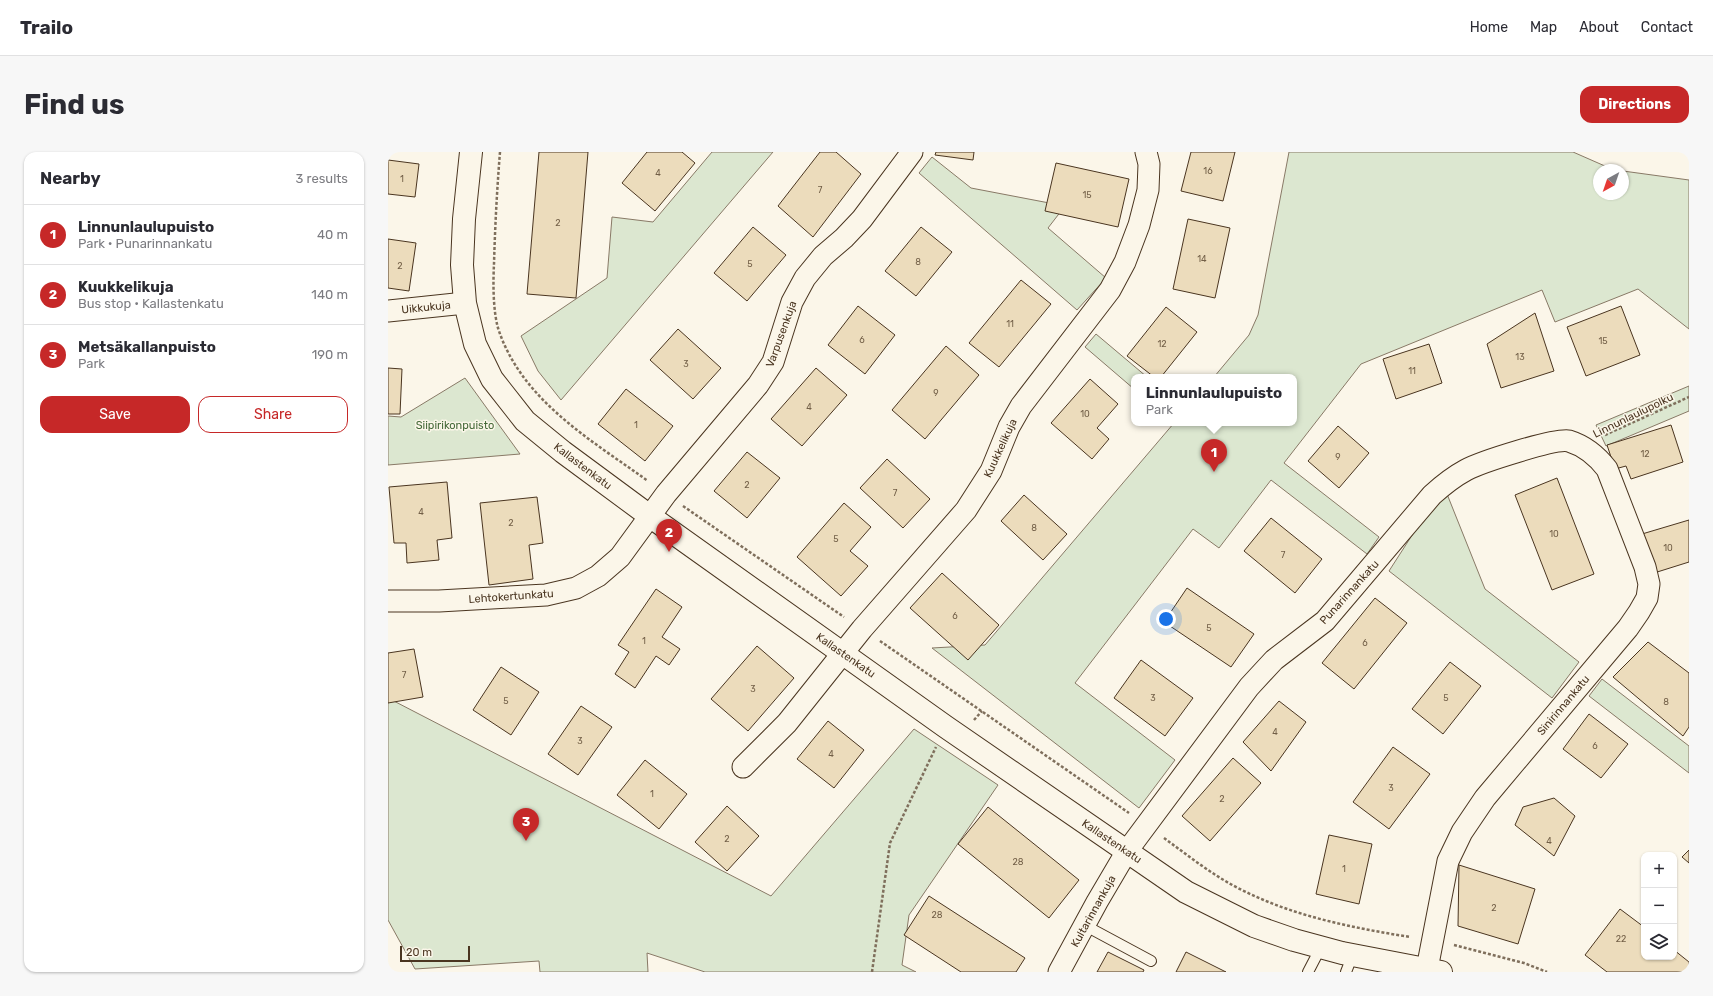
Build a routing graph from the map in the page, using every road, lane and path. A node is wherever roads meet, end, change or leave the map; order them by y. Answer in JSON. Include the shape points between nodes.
{"nodes":[{"id":1,"x":471,"y":152,"type":"edge"},
{"id":2,"x":500,"y":152,"type":"edge"},
{"id":3,"x":912,"y":152,"type":"edge"},
{"id":4,"x":1146,"y":152,"type":"edge"},
{"id":5,"x":465,"y":303,"type":"junction"},
{"id":6,"x":388,"y":311,"type":"edge"},
{"id":7,"x":1689,"y":397,"type":"edge"},
{"id":8,"x":1585,"y":448,"type":"junction"},
{"id":9,"x":666,"y":494,"type":"junction"},
{"id":10,"x":650,"y":517,"type":"junction"},
{"id":11,"x":388,"y":601,"type":"edge"},
{"id":12,"x":862,"y":629,"type":"junction"},
{"id":13,"x":843,"y":654,"type":"junction"},
{"id":14,"x":946,"y":727,"type":"junction"},
{"id":15,"x":744,"y":767,"type":"dead end"},
{"id":16,"x":1148,"y":826,"type":"junction"},
{"id":17,"x":1127,"y":851,"type":"junction"},
{"id":18,"x":1084,"y":925,"type":"junction"},
{"id":19,"x":1432,"y":940,"type":"junction"},
{"id":20,"x":1321,"y":947,"type":"junction"},
{"id":21,"x":1151,"y":961,"type":"dead end"},
{"id":22,"x":1349,"y":963,"type":"edge"},
{"id":23,"x":1434,"y":970,"type":"edge"},
{"id":24,"x":872,"y":972,"type":"edge"},
{"id":25,"x":1059,"y":972,"type":"edge"},
{"id":26,"x":1308,"y":972,"type":"edge"},
{"id":27,"x":1547,"y":972,"type":"edge"}],
"edges":[{"from":1,"to":5,"type":"street","name":"Kallastenkatu","via":[[462,265]]},
{"from":2,"to":9,"type":"path","via":[[493,290],[498,327],[513,362],[533,390],[561,418]]},
{"from":3,"to":9,"type":"street","name":"Varpusenkuja","via":[[862,219],[805,278],[792,302],[773,362],[758,385]]},
{"from":4,"to":12,"type":"street","name":"Kuukkelikuja","via":[[1149,164],[1148,190],[1139,225],[1125,262],[1110,290],[1021,406],[1009,427],[991,471],[975,497]]},
{"from":5,"to":6,"type":"street","name":"Uikkukuja"},
{"from":5,"to":10,"type":"street","name":"Kallastenkatu","via":[[475,344],[492,379],[525,420]]},
{"from":7,"to":8,"type":"path","name":"Linnunlaulupolku","via":[[1608,433]]},
{"from":8,"to":16,"type":"street","name":"Punarinnankatu","via":[[1567,441],[1549,442],[1468,469],[1448,480],[1418,510],[1325,621],[1274,660],[1249,687]]},
{"from":8,"to":19,"type":"street","name":"Sinirinnankatu","via":[[1607,469],[1644,567],[1648,584],[1646,598],[1628,628],[1485,798],[1462,832],[1448,861]]},
{"from":9,"to":10,"type":"street","name":"Varpusenkuja"},
{"from":9,"to":12,"type":"path"},
{"from":10,"to":11,"type":"street","name":"Lehtokertunkatu","via":[[620,557],[598,576],[576,588],[546,595]]},
{"from":10,"to":13,"type":"street","name":"Kallastenkatu"},
{"from":12,"to":13,"type":"street","name":"Kuukkelikuja"},
{"from":12,"to":16,"type":"path"},
{"from":13,"to":14,"type":"street","name":"Kallastenkatu"},
{"from":13,"to":15,"type":"street","name":"Kuukkelikuja","via":[[787,723]]},
{"from":14,"to":17,"type":"street","name":"Kallastenkatu"},
{"from":14,"to":24,"type":"path","via":[[890,843]]},
{"from":16,"to":17,"type":"street","name":"Punarinnankatu"},
{"from":16,"to":19,"type":"path","via":[[1198,864],[1245,892],[1289,910],[1362,930]]},
{"from":17,"to":18,"type":"street","name":"Kultarinnankuja"},
{"from":17,"to":20,"type":"street","name":"Kallastenkatu","via":[[1186,892],[1216,908],[1254,926]]},
{"from":18,"to":21,"type":"lane"},
{"from":18,"to":25,"type":"street","name":"Kultarinnankuja"},
{"from":19,"to":23,"type":"street","name":"Sinirinnankatu"},
{"from":19,"to":27,"type":"path","via":[[1524,963]]},
{"from":20,"to":22,"type":"street","name":"Kallastenkatu"},
{"from":20,"to":26,"type":"lane"},
{"from":22,"to":23,"type":"street","name":"Kallastenkatu"}]}
